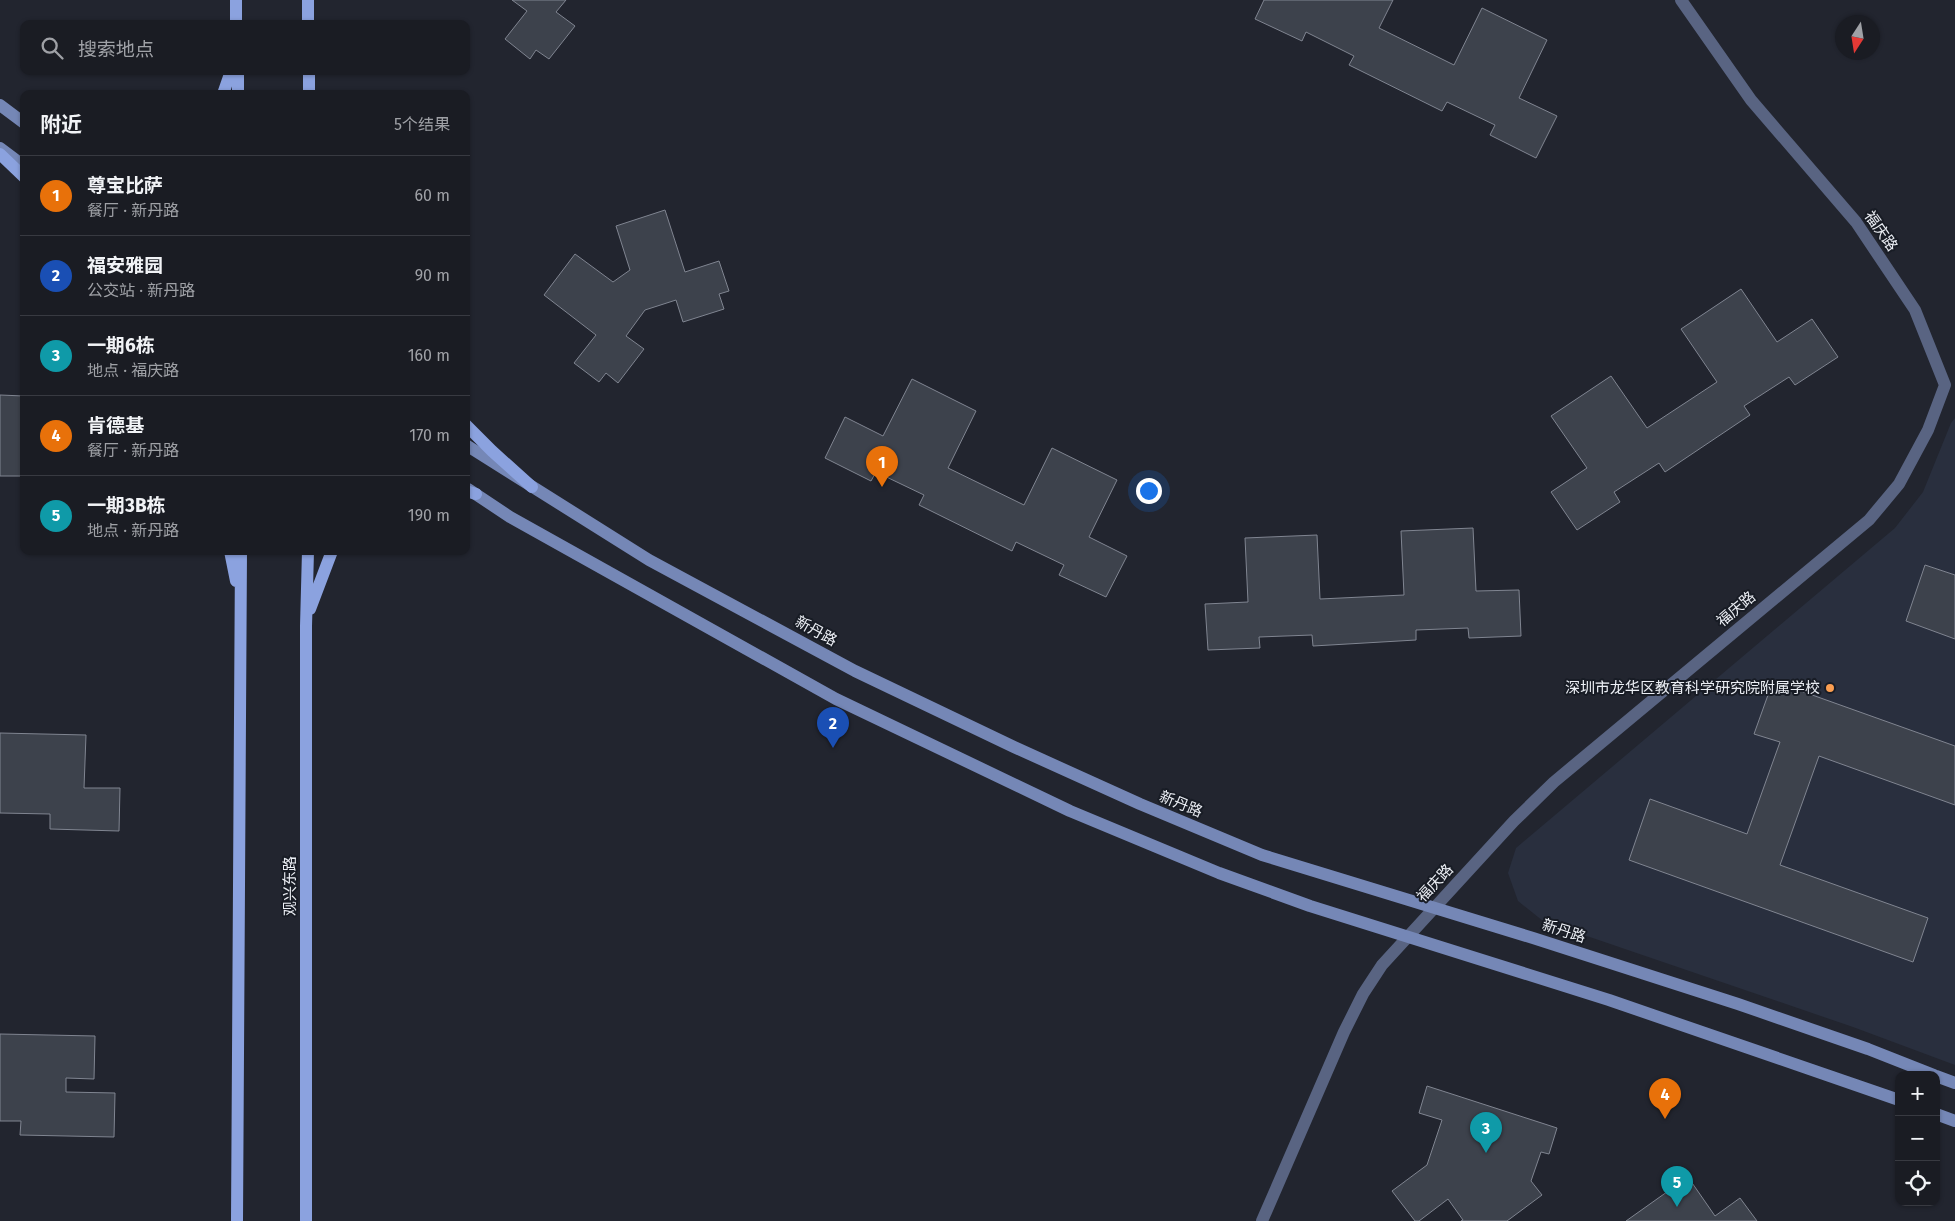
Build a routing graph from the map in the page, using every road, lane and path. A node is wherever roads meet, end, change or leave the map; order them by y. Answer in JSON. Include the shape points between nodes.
{"nodes":[{"id":1,"x":236,"y":0,"type":"edge"},
{"id":2,"x":308,"y":0,"type":"edge"},
{"id":3,"x":1681,"y":0,"type":"edge"},
{"id":4,"x":236,"y":20,"type":"edge"},
{"id":5,"x":308,"y":20,"type":"edge"},
{"id":6,"x":230,"y":75,"type":"edge"},
{"id":7,"x":238,"y":75,"type":"edge"},
{"id":8,"x":309,"y":75,"type":"edge"},
{"id":9,"x":224,"y":90,"type":"edge"},
{"id":10,"x":238,"y":90,"type":"edge"},
{"id":11,"x":309,"y":90,"type":"edge"},
{"id":12,"x":0,"y":105,"type":"edge"},
{"id":13,"x":20,"y":120,"type":"edge"},
{"id":14,"x":0,"y":148,"type":"edge"},
{"id":15,"x":0,"y":154,"type":"edge"},
{"id":16,"x":20,"y":163,"type":"edge"},
{"id":17,"x":20,"y":173,"type":"edge"},
{"id":18,"x":1950,"y":384,"type":"edge"},
{"id":19,"x":470,"y":429,"type":"edge"},
{"id":20,"x":470,"y":448,"type":"edge"},
{"id":21,"x":532,"y":487,"type":"junction"},
{"id":22,"x":470,"y":492,"type":"edge"},
{"id":23,"x":231,"y":555,"type":"edge"},
{"id":24,"x":242,"y":555,"type":"edge"},
{"id":25,"x":308,"y":555,"type":"edge"},
{"id":26,"x":330,"y":555,"type":"edge"},
{"id":27,"x":241,"y":605,"type":"junction"},
{"id":28,"x":306,"y":626,"type":"junction"},
{"id":29,"x":1435,"y":907,"type":"junction"},
{"id":30,"x":1407,"y":937,"type":"junction"},
{"id":31,"x":1925,"y":1071,"type":"edge"},
{"id":32,"x":1940,"y":1077,"type":"edge"},
{"id":33,"x":1955,"y":1083,"type":"edge"},
{"id":34,"x":1895,"y":1099,"type":"edge"},
{"id":35,"x":1940,"y":1115,"type":"edge"},
{"id":36,"x":1955,"y":1121,"type":"edge"},
{"id":37,"x":237,"y":1221,"type":"edge"},
{"id":38,"x":306,"y":1221,"type":"edge"},
{"id":39,"x":1262,"y":1221,"type":"edge"}],
"edges":[{"from":1,"to":4,"type":"main road"},
{"from":2,"to":5,"type":"main road"},
{"from":3,"to":18,"type":"street","name":"福庆路","via":[[1751,100],[1856,222],[1915,310]]},
{"from":6,"to":9,"type":"main road"},
{"from":7,"to":10,"type":"main road"},
{"from":8,"to":11,"type":"main road"},
{"from":12,"to":13,"type":"main road"},
{"from":14,"to":16,"type":"main road"},
{"from":15,"to":17,"type":"main road"},
{"from":18,"to":29,"type":"street","name":"福庆路","via":[[1899,484],[1869,520],[1554,782]]},
{"from":19,"to":21,"type":"main road"},
{"from":20,"to":21,"type":"main road","name":"新丹路"},
{"from":21,"to":29,"type":"main road","name":"新丹路","via":[[649,560],[855,671],[1014,747],[1262,855]]},
{"from":22,"to":30,"type":"main road","via":[[836,699],[961,760],[1070,811],[1219,873]]},
{"from":23,"to":27,"type":"main road"},
{"from":24,"to":27,"type":"main road"},
{"from":25,"to":28,"type":"main road","name":"观兴东路"},
{"from":26,"to":28,"type":"main road"},
{"from":27,"to":37,"type":"main road"},
{"from":28,"to":38,"type":"main road","name":"观兴东路"},
{"from":29,"to":30,"type":"street","name":"福庆路"},
{"from":29,"to":31,"type":"main road","name":"新丹路","via":[[1738,1004]]},
{"from":30,"to":34,"type":"main road","via":[[1609,1000]]},
{"from":30,"to":39,"type":"street","name":"福庆路","via":[[1382,965],[1363,994]]},
{"from":32,"to":33,"type":"main road","name":"新丹路"},
{"from":35,"to":36,"type":"main road"}]}
